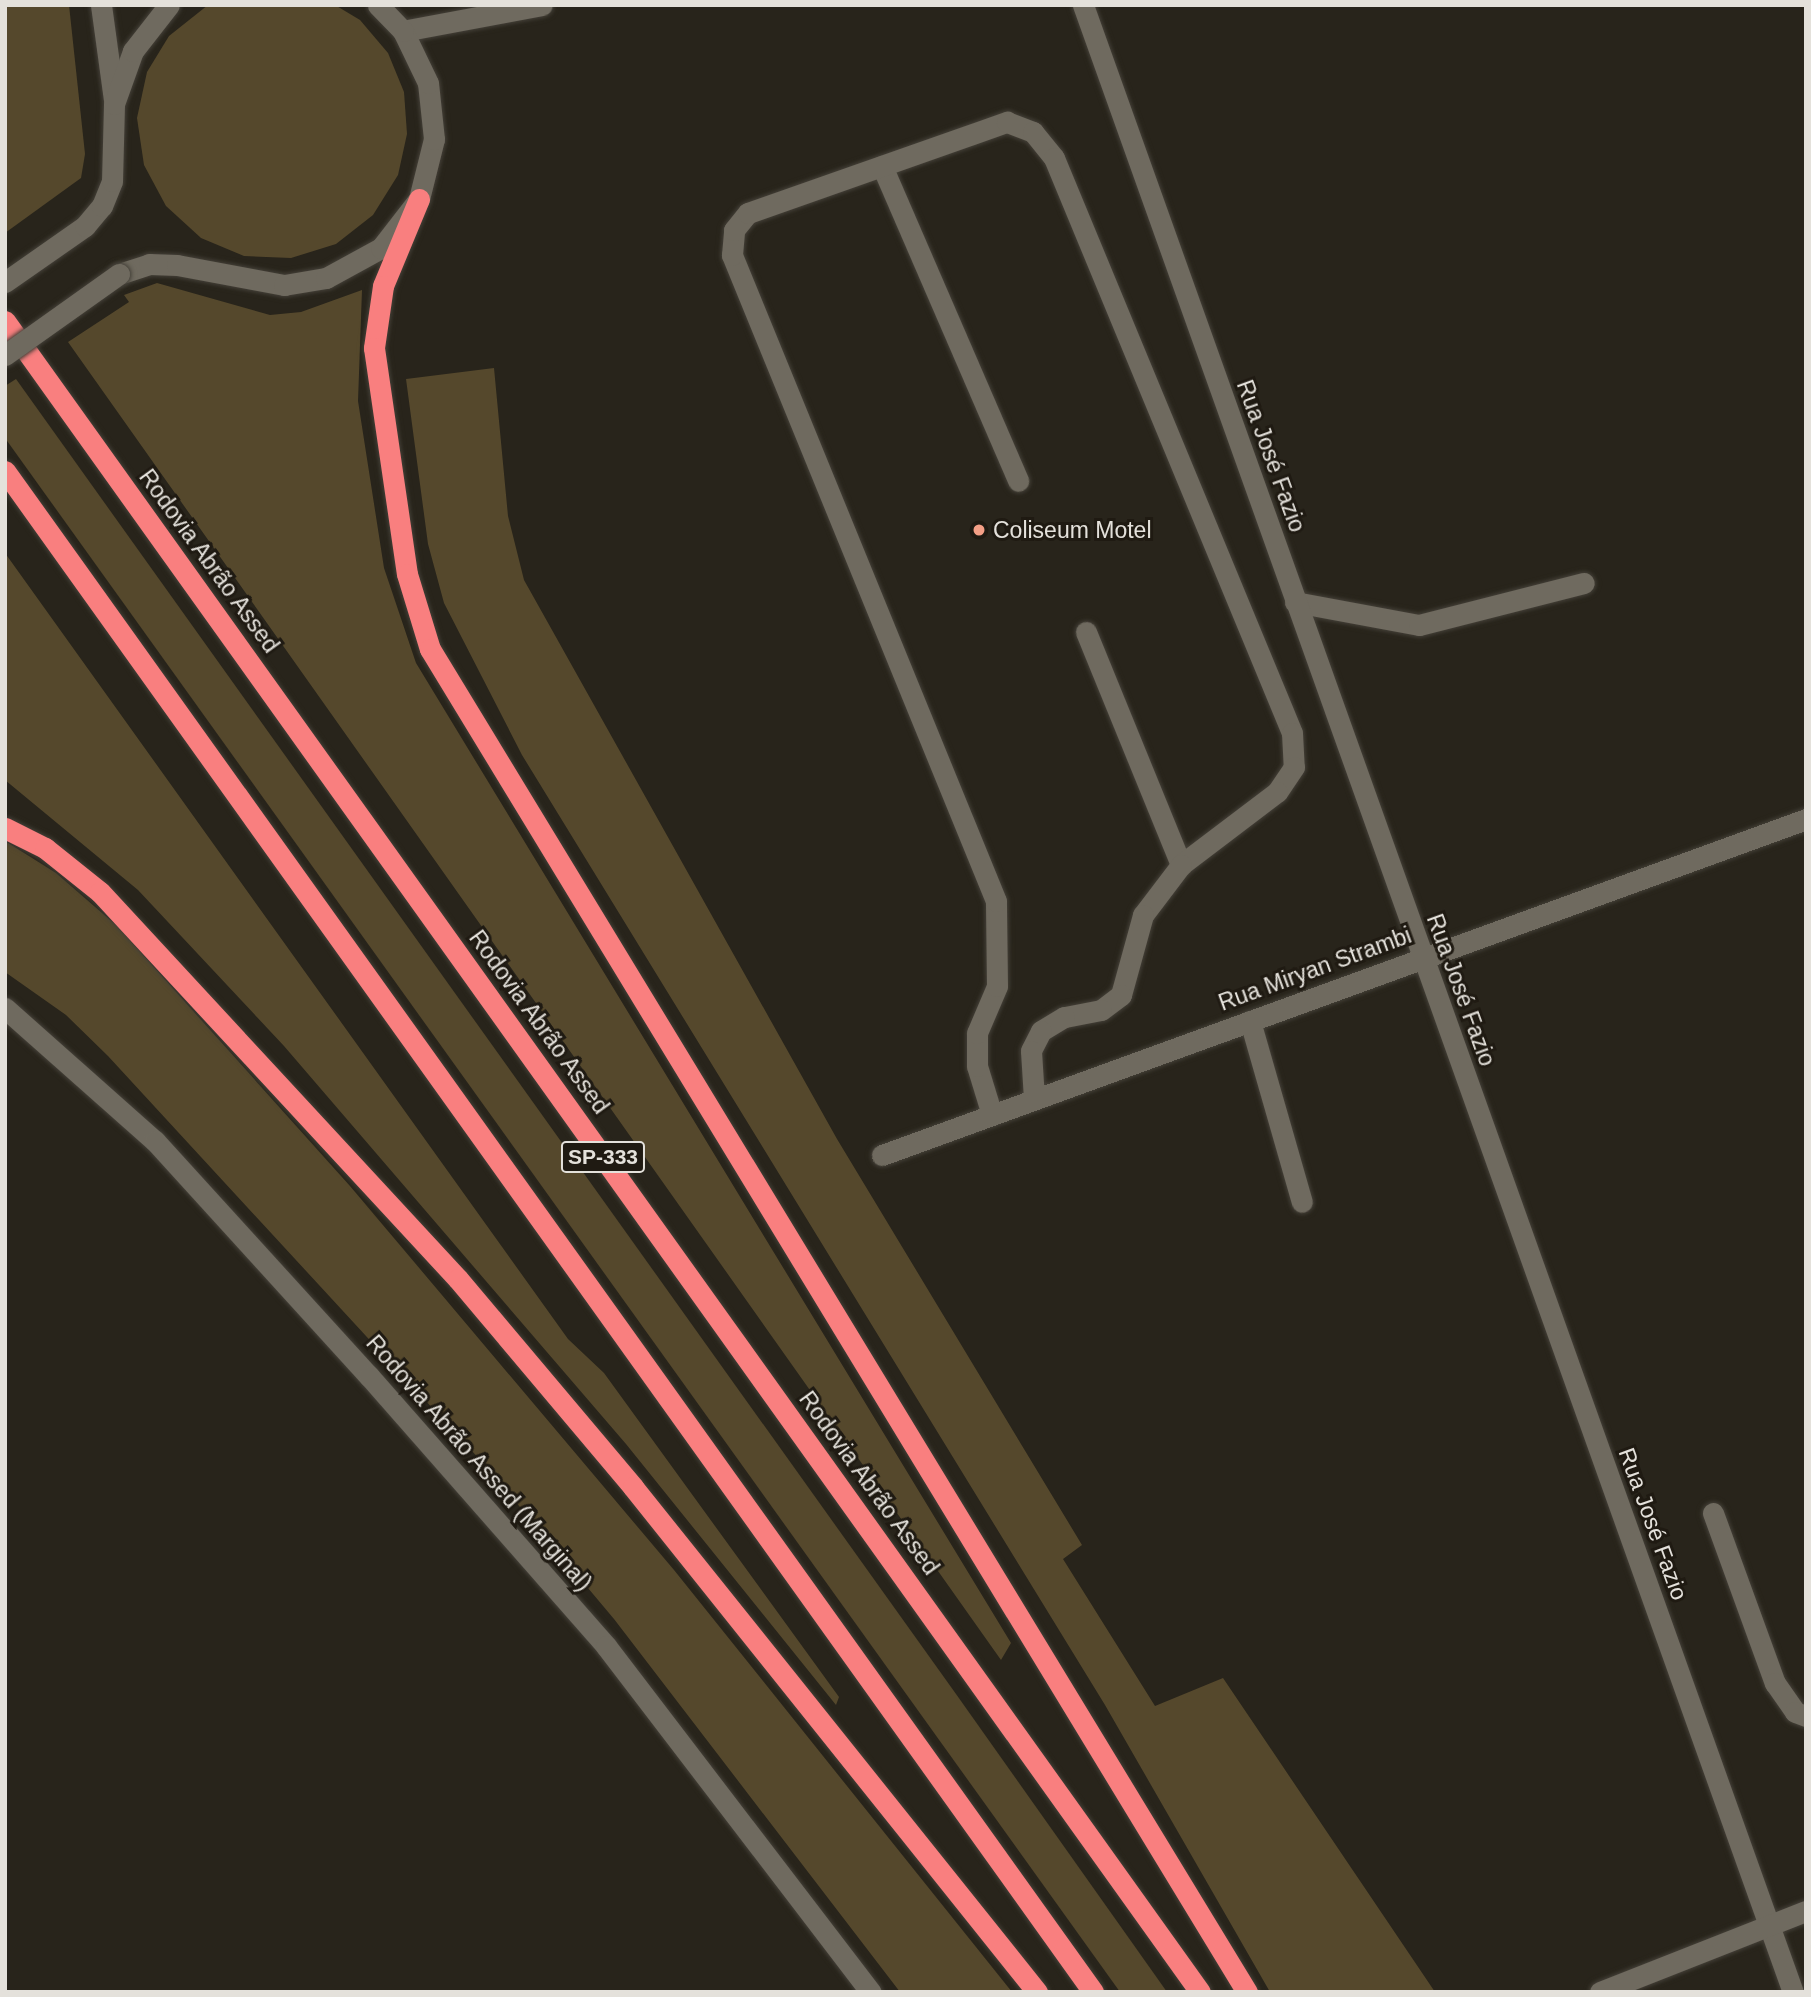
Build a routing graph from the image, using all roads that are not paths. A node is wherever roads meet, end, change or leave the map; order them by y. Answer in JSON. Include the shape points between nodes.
{"nodes":[{"id":1,"x":101,"y":5,"type":"edge"},
{"id":2,"x":169,"y":5,"type":"edge"},
{"id":3,"x":378,"y":5,"type":"edge"},
{"id":4,"x":542,"y":5,"type":"edge"},
{"id":5,"x":1083,"y":5,"type":"edge"},
{"id":6,"x":403,"y":31,"type":"junction"},
{"id":7,"x":114,"y":104,"type":"junction"},
{"id":8,"x":882,"y":166,"type":"junction"},
{"id":9,"x":419,"y":198,"type":"junction"},
{"id":10,"x":5,"y":282,"type":"edge"},
{"id":11,"x":5,"y":321,"type":"edge"},
{"id":12,"x":5,"y":355,"type":"edge"},
{"id":13,"x":5,"y":471,"type":"edge"},
{"id":14,"x":1018,"y":481,"type":"dead end"},
{"id":15,"x":1584,"y":583,"type":"dead end"},
{"id":16,"x":1295,"y":601,"type":"junction"},
{"id":17,"x":1086,"y":632,"type":"dead end"},
{"id":18,"x":1806,"y":819,"type":"edge"},
{"id":19,"x":5,"y":828,"type":"edge"},
{"id":20,"x":1181,"y":865,"type":"junction"},
{"id":21,"x":1422,"y":958,"type":"junction"},
{"id":22,"x":5,"y":1009,"type":"edge"},
{"id":23,"x":1250,"y":1021,"type":"junction"},
{"id":24,"x":1034,"y":1099,"type":"junction"},
{"id":25,"x":992,"y":1115,"type":"junction"},
{"id":26,"x":882,"y":1155,"type":"dead end"},
{"id":27,"x":1302,"y":1202,"type":"dead end"},
{"id":28,"x":1713,"y":1513,"type":"dead end"},
{"id":29,"x":1806,"y":1716,"type":"edge"},
{"id":30,"x":1806,"y":1910,"type":"edge"},
{"id":31,"x":1769,"y":1924,"type":"junction"},
{"id":32,"x":871,"y":1992,"type":"edge"},
{"id":33,"x":1037,"y":1992,"type":"edge"},
{"id":34,"x":1093,"y":1992,"type":"edge"},
{"id":35,"x":1200,"y":1992,"type":"edge"},
{"id":36,"x":1247,"y":1992,"type":"edge"},
{"id":37,"x":1600,"y":1992,"type":"edge"},
{"id":38,"x":1793,"y":1992,"type":"edge"}],
"edges":[{"from":1,"to":7,"type":"street"},
{"from":2,"to":7,"type":"street","via":[[133,51]]},
{"from":3,"to":6,"type":"street"},
{"from":4,"to":6,"type":"street"},
{"from":5,"to":16,"type":"street","name":"Rua José Fazio"},
{"from":6,"to":9,"type":"street","via":[[428,83],[434,139]]},
{"from":7,"to":10,"type":"street","via":[[112,181],[85,226]]},
{"from":8,"to":14,"type":"street"},
{"from":8,"to":20,"type":"street","via":[[1007,122],[1033,132],[1054,158],[1292,733],[1294,767],[1277,792]]},
{"from":8,"to":25,"type":"street","via":[[748,213],[734,230],[732,255],[996,901],[997,986],[977,1033],[977,1066]]},
{"from":9,"to":12,"type":"street","bridge":true,"via":[[381,248],[326,278],[284,285],[149,264],[119,274]]},
{"from":9,"to":36,"type":"highway","via":[[383,286],[374,348],[407,574],[430,649]]},
{"from":11,"to":35,"type":"highway","name":"Rodovia Abrão Assed","number":"SP-333"},
{"from":13,"to":34,"type":"highway"},
{"from":15,"to":16,"type":"street","via":[[1419,625]]},
{"from":16,"to":21,"type":"street","name":"Rua José Fazio"},
{"from":17,"to":20,"type":"street"},
{"from":18,"to":21,"type":"street","name":"Rua Miryan Strambi"},
{"from":19,"to":33,"type":"highway","via":[[45,848],[100,892],[458,1279],[633,1486]]},
{"from":20,"to":24,"type":"street","via":[[1143,915],[1121,995],[1101,1010],[1064,1017],[1041,1031],[1031,1051]]},
{"from":21,"to":23,"type":"street","name":"Rua Miryan Strambi"},
{"from":21,"to":31,"type":"street","name":"Rua José Fazio"},
{"from":22,"to":32,"type":"street","name":"Rodovia Abrão Assed (Marginal)","via":[[155,1141],[396,1407],[606,1646]]},
{"from":23,"to":24,"type":"street","name":"Rua Miryan Strambi"},
{"from":23,"to":27,"type":"street"},
{"from":24,"to":25,"type":"street","name":"Rua Miryan Strambi"},
{"from":25,"to":26,"type":"street","name":"Rua Miryan Strambi"},
{"from":28,"to":29,"type":"street","via":[[1775,1683],[1795,1712]]},
{"from":30,"to":31,"type":"street"},
{"from":31,"to":37,"type":"street"},
{"from":31,"to":38,"type":"street","name":"Rua José Fazio"}]}
